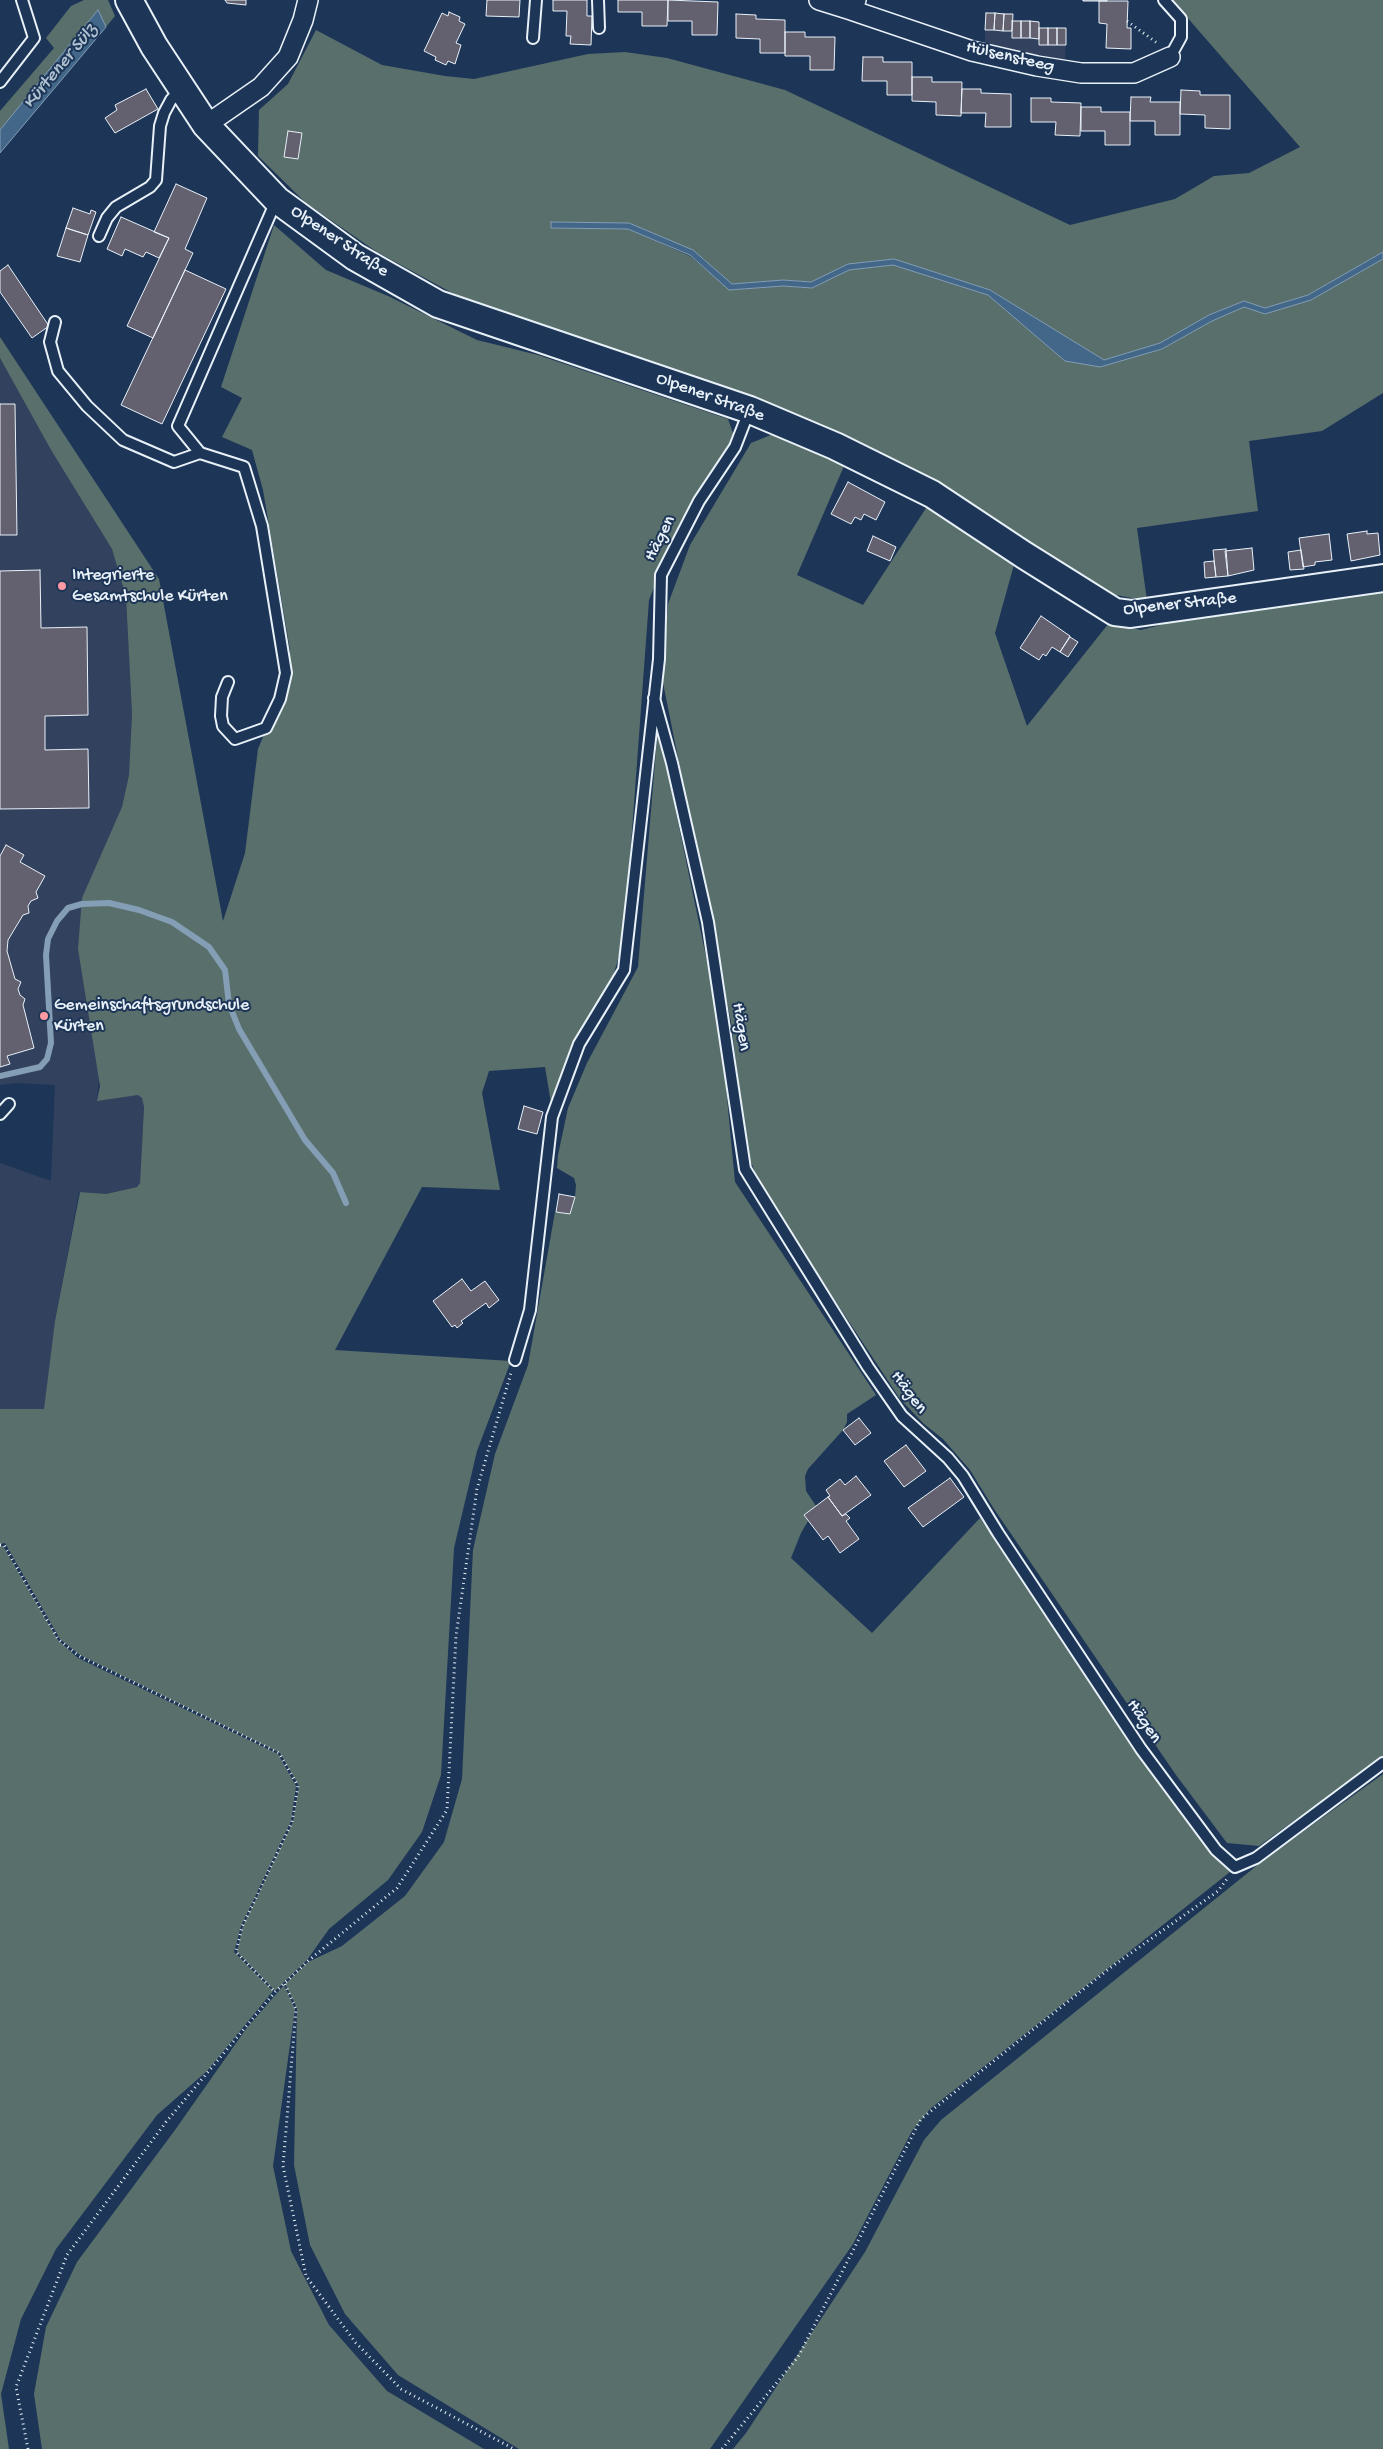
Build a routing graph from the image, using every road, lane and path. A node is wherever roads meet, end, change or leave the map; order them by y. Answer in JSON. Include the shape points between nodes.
{"nodes":[{"id":1,"x":22,"y":0,"type":"edge"},
{"id":2,"x":130,"y":0,"type":"edge"},
{"id":3,"x":308,"y":0,"type":"edge"},
{"id":4,"x":536,"y":0,"type":"edge"},
{"id":5,"x":598,"y":0,"type":"edge"},
{"id":6,"x":819,"y":0,"type":"edge"},
{"id":7,"x":1164,"y":0,"type":"edge"},
{"id":8,"x":853,"y":5,"type":"edge"},
{"id":9,"x":1127,"y":21,"type":"dead end"},
{"id":10,"x":599,"y":28,"type":"dead end"},
{"id":11,"x":533,"y":38,"type":"dead end"},
{"id":12,"x":1170,"y":57,"type":"junction"},
{"id":13,"x":0,"y":82,"type":"edge"},
{"id":14,"x":182,"y":88,"type":"junction"},
{"id":15,"x":206,"y":125,"type":"junction"},
{"id":16,"x":277,"y":200,"type":"junction"},
{"id":17,"x":99,"y":236,"type":"dead end"},
{"id":18,"x":55,"y":322,"type":"dead end"},
{"id":19,"x":750,"y":410,"type":"junction"},
{"id":20,"x":200,"y":453,"type":"junction"},
{"id":21,"x":1383,"y":578,"type":"edge"},
{"id":22,"x":228,"y":682,"type":"dead end"},
{"id":23,"x":654,"y":698,"type":"junction"},
{"id":24,"x":9,"y":1104,"type":"dead end"},
{"id":25,"x":0,"y":1114,"type":"edge"},
{"id":26,"x":515,"y":1360,"type":"joint"},
{"id":27,"x":0,"y":1545,"type":"edge"},
{"id":28,"x":1383,"y":1763,"type":"edge"},
{"id":29,"x":1236,"y":1868,"type":"junction"},
{"id":30,"x":284,"y":1984,"type":"junction"},
{"id":31,"x":275,"y":1992,"type":"junction"},
{"id":32,"x":28,"y":2449,"type":"edge"},
{"id":33,"x":514,"y":2449,"type":"edge"},
{"id":34,"x":722,"y":2449,"type":"edge"}],
"edges":[{"from":1,"to":13,"type":"lane","via":[[34,38]]},
{"from":2,"to":14,"type":"street","name":"Olpener Straße","via":[[154,46]]},
{"from":3,"to":15,"type":"street","via":[[288,57],[262,87]]},
{"from":4,"to":11,"type":"lane"},
{"from":5,"to":10,"type":"lane"},
{"from":6,"to":8,"type":"street","name":"Hülsensteeg"},
{"from":7,"to":12,"type":"lane","via":[[1181,19],[1181,37]]},
{"from":8,"to":12,"type":"street","name":"Hülsensteeg","via":[[972,51],[1037,66],[1081,73],[1134,73]]},
{"from":9,"to":12,"type":"path"},
{"from":14,"to":15,"type":"street","name":"Olpener Straße"},
{"from":14,"to":17,"type":"lane","via":[[164,112],[160,126],[156,180],[116,207]]},
{"from":15,"to":16,"type":"street","name":"Olpener Straße"},
{"from":16,"to":19,"type":"street","name":"Olpener Straße","via":[[355,257],[438,304]]},
{"from":16,"to":20,"type":"lane","via":[[178,426]]},
{"from":18,"to":20,"type":"lane","via":[[50,342],[58,370],[87,406],[123,440],[174,462]]},
{"from":19,"to":21,"type":"street","name":"Olpener Straße","via":[[835,446],[932,494],[1114,612],[1132,614]]},
{"from":19,"to":23,"type":"lane","name":"Hägen","via":[[735,447],[699,501],[661,575],[659,660]]},
{"from":20,"to":22,"type":"lane","via":[[244,467],[262,526],[286,673],[280,699],[266,728],[235,739],[223,726],[222,697]]},
{"from":23,"to":26,"type":"lane","name":"Hägen","via":[[624,970],[579,1044],[552,1117],[530,1310]]},
{"from":23,"to":29,"type":"lane","name":"Hägen","via":[[708,922],[745,1169],[902,1416],[963,1476],[1141,1749],[1216,1850]]},
{"from":24,"to":25,"type":"lane"},
{"from":26,"to":30,"type":"path","via":[[476,1489],[456,1636],[447,1810],[397,1888]]},
{"from":27,"to":31,"type":"path","via":[[4,1545],[58,1639],[79,1656],[279,1753],[298,1786],[292,1822],[242,1927],[236,1952]]},
{"from":28,"to":29,"type":"lane","via":[[1256,1858]]},
{"from":29,"to":34,"type":"path","via":[[1218,1891],[1110,1968],[922,2120],[798,2357]]},
{"from":30,"to":31,"type":"path"},
{"from":30,"to":33,"type":"path","via":[[296,2009],[283,2166],[306,2276],[356,2343],[402,2390]]},
{"from":31,"to":32,"type":"path","via":[[166,2122],[67,2256],[16,2387]]}]}
